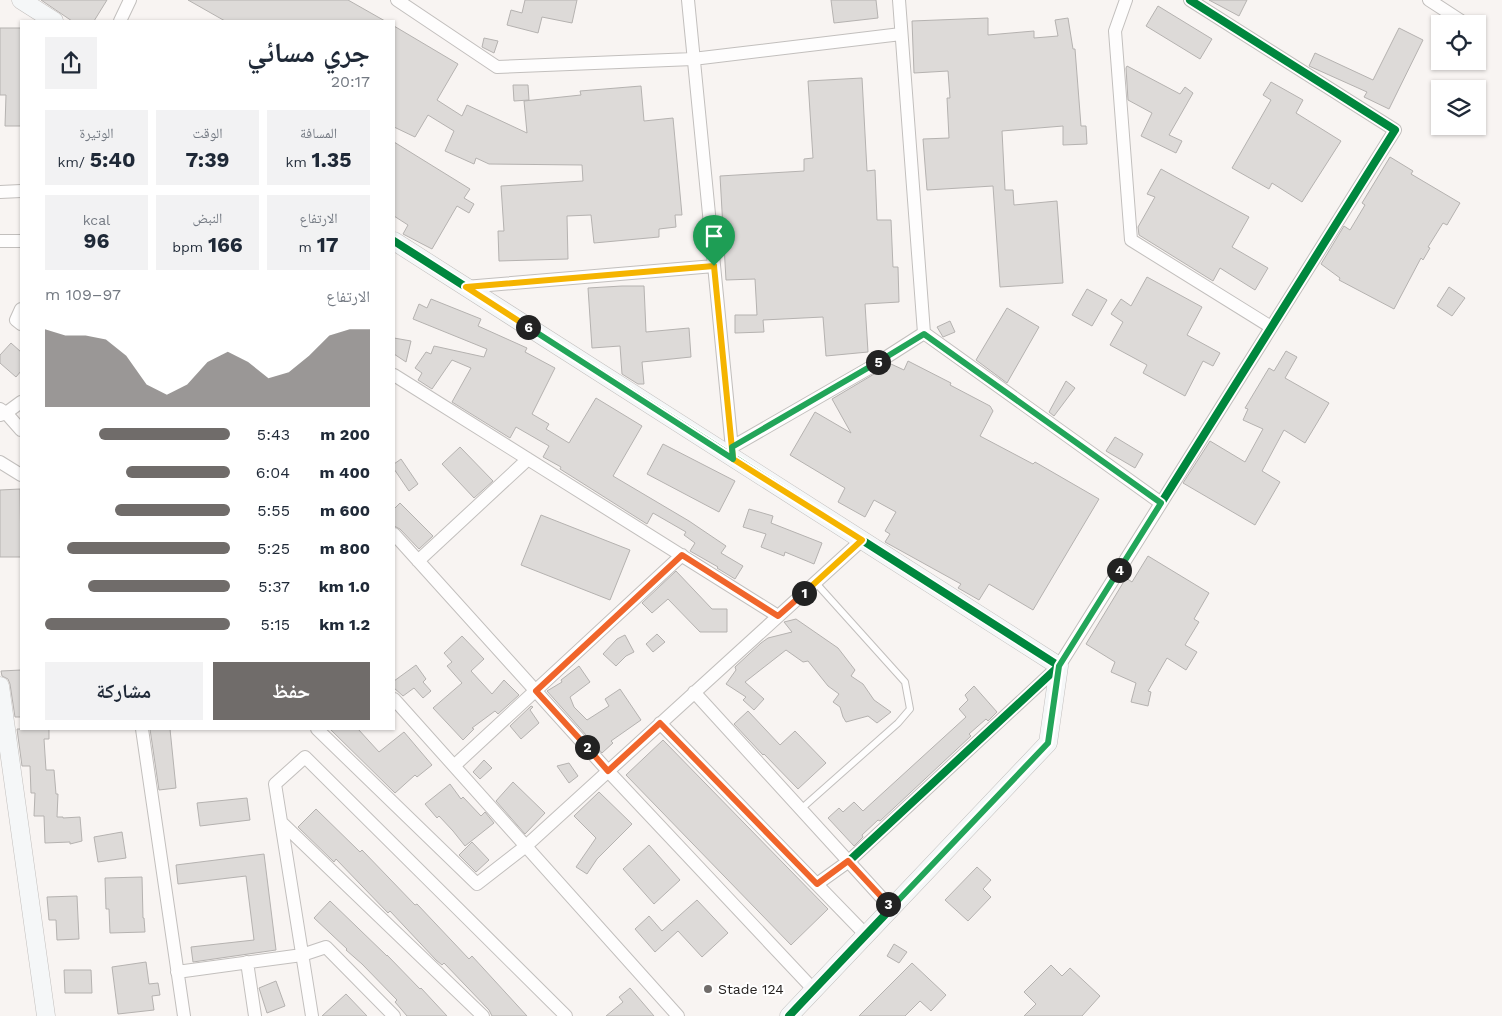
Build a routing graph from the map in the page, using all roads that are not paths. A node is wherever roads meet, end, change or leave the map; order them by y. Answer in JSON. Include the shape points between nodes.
{"nodes":[{"id":1,"x":21,"y":0,"type":"edge"},
{"id":2,"x":130,"y":0,"type":"edge"},
{"id":3,"x":397,"y":0,"type":"edge"},
{"id":4,"x":688,"y":0,"type":"edge"},
{"id":5,"x":898,"y":0,"type":"edge"},
{"id":6,"x":1126,"y":0,"type":"edge"},
{"id":7,"x":1190,"y":0,"type":"edge"},
{"id":8,"x":1429,"y":0,"type":"edge"},
{"id":9,"x":1452,"y":15,"type":"edge"},
{"id":10,"x":52,"y":20,"type":"edge"},
{"id":11,"x":120,"y":20,"type":"edge"},
{"id":12,"x":901,"y":34,"type":"junction"},
{"id":13,"x":693,"y":59,"type":"junction"},
{"id":14,"x":20,"y":191,"type":"edge"},
{"id":15,"x":0,"y":192,"type":"edge"},
{"id":16,"x":0,"y":241,"type":"edge"},
{"id":17,"x":20,"y":241,"type":"edge"},
{"id":18,"x":395,"y":242,"type":"edge"},
{"id":19,"x":714,"y":266,"type":"junction"},
{"id":20,"x":466,"y":287,"type":"junction"},
{"id":21,"x":20,"y":311,"type":"edge"},
{"id":22,"x":20,"y":323,"type":"edge"},
{"id":23,"x":1271,"y":327,"type":"junction"},
{"id":24,"x":924,"y":334,"type":"junction"},
{"id":25,"x":395,"y":375,"type":"edge"},
{"id":26,"x":20,"y":403,"type":"edge"},
{"id":27,"x":2,"y":413,"type":"edge"},
{"id":28,"x":20,"y":429,"type":"edge"},
{"id":29,"x":733,"y":453,"type":"junction"},
{"id":30,"x":528,"y":459,"type":"junction"},
{"id":31,"x":0,"y":462,"type":"edge"},
{"id":32,"x":20,"y":474,"type":"edge"},
{"id":33,"x":1161,"y":503,"type":"junction"},
{"id":34,"x":395,"y":535,"type":"edge"},
{"id":35,"x":862,"y":540,"type":"junction"},
{"id":36,"x":682,"y":555,"type":"junction"},
{"id":37,"x":418,"y":561,"type":"junction"},
{"id":38,"x":815,"y":582,"type":"junction"},
{"id":39,"x":778,"y":616,"type":"junction"},
{"id":40,"x":1059,"y":666,"type":"junction"},
{"id":41,"x":0,"y":686,"type":"edge"},
{"id":42,"x":536,"y":691,"type":"junction"},
{"id":43,"x":694,"y":692,"type":"junction"},
{"id":44,"x":395,"y":699,"type":"edge"},
{"id":45,"x":3,"y":723,"type":"edge"},
{"id":46,"x":660,"y":723,"type":"junction"},
{"id":47,"x":142,"y":730,"type":"edge"},
{"id":48,"x":318,"y":730,"type":"edge"},
{"id":49,"x":454,"y":766,"type":"junction"},
{"id":50,"x":608,"y":771,"type":"junction"},
{"id":51,"x":801,"y":809,"type":"junction"},
{"id":52,"x":281,"y":822,"type":"junction"},
{"id":53,"x":526,"y":846,"type":"junction"},
{"id":54,"x":848,"y":861,"type":"junction"},
{"id":55,"x":817,"y":884,"type":"junction"},
{"id":56,"x":891,"y":908,"type":"junction"},
{"id":57,"x":866,"y":935,"type":"junction"},
{"id":58,"x":302,"y":955,"type":"junction"},
{"id":59,"x":247,"y":962,"type":"junction"},
{"id":60,"x":177,"y":972,"type":"junction"},
{"id":61,"x":814,"y":990,"type":"junction"},
{"id":62,"x":46,"y":1016,"type":"edge"},
{"id":63,"x":184,"y":1016,"type":"edge"},
{"id":64,"x":255,"y":1016,"type":"edge"},
{"id":65,"x":312,"y":1016,"type":"edge"},
{"id":66,"x":394,"y":1016,"type":"edge"},
{"id":67,"x":483,"y":1016,"type":"edge"},
{"id":68,"x":566,"y":1016,"type":"edge"},
{"id":69,"x":678,"y":1016,"type":"edge"},
{"id":70,"x":789,"y":1016,"type":"edge"}],
"edges":[{"from":1,"to":10,"type":"street"},
{"from":2,"to":11,"type":"street"},
{"from":3,"to":13,"type":"street","via":[[497,67]]},
{"from":4,"to":13,"type":"street"},
{"from":5,"to":12,"type":"street"},
{"from":6,"to":23,"type":"street","via":[[1115,31],[1131,240]]},
{"from":7,"to":23,"type":"street","via":[[1395,130]]},
{"from":8,"to":9,"type":"street"},
{"from":12,"to":13,"type":"street"},
{"from":12,"to":24,"type":"street"},
{"from":13,"to":19,"type":"street"},
{"from":14,"to":15,"type":"street"},
{"from":16,"to":17,"type":"street"},
{"from":18,"to":20,"type":"street"},
{"from":19,"to":20,"type":"street"},
{"from":19,"to":29,"type":"street"},
{"from":20,"to":29,"type":"street"},
{"from":21,"to":22,"type":"street","via":[[16,320]]},
{"from":23,"to":33,"type":"street"},
{"from":24,"to":29,"type":"street"},
{"from":24,"to":33,"type":"street"},
{"from":25,"to":30,"type":"street"},
{"from":26,"to":27,"type":"street"},
{"from":27,"to":28,"type":"street"},
{"from":29,"to":35,"type":"street"},
{"from":30,"to":36,"type":"street"},
{"from":30,"to":37,"type":"street"},
{"from":31,"to":32,"type":"street"},
{"from":33,"to":40,"type":"street"},
{"from":34,"to":37,"type":"street"},
{"from":35,"to":38,"type":"street"},
{"from":35,"to":40,"type":"street"},
{"from":36,"to":39,"type":"street"},
{"from":36,"to":42,"type":"street"},
{"from":37,"to":42,"type":"street"},
{"from":38,"to":39,"type":"street"},
{"from":38,"to":51,"type":"lane","via":[[905,682],[910,709]]},
{"from":39,"to":43,"type":"street"},
{"from":40,"to":54,"type":"street"},
{"from":40,"to":56,"type":"street","via":[[1048,743]]},
{"from":41,"to":45,"type":"street"},
{"from":42,"to":49,"type":"street"},
{"from":42,"to":50,"type":"street"},
{"from":43,"to":46,"type":"street"},
{"from":43,"to":51,"type":"street"},
{"from":44,"to":49,"type":"street"},
{"from":45,"to":62,"type":"street"},
{"from":46,"to":50,"type":"street"},
{"from":46,"to":55,"type":"street"},
{"from":47,"to":60,"type":"street"},
{"from":48,"to":53,"type":"street","via":[[477,884]]},
{"from":49,"to":53,"type":"street"},
{"from":50,"to":53,"type":"street"},
{"from":50,"to":61,"type":"street"},
{"from":51,"to":54,"type":"street"},
{"from":52,"to":58,"type":"street"},
{"from":52,"to":67,"type":"street"},
{"from":52,"to":68,"type":"street","via":[[274,784],[305,757]]},
{"from":53,"to":69,"type":"street"},
{"from":54,"to":55,"type":"street"},
{"from":54,"to":56,"type":"street"},
{"from":55,"to":57,"type":"street"},
{"from":56,"to":57,"type":"street"},
{"from":57,"to":61,"type":"street"},
{"from":58,"to":59,"type":"street"},
{"from":58,"to":65,"type":"street"},
{"from":58,"to":66,"type":"street","via":[[326,947]]},
{"from":59,"to":60,"type":"street"},
{"from":59,"to":64,"type":"street"},
{"from":60,"to":63,"type":"street"},
{"from":61,"to":70,"type":"street"}]}
